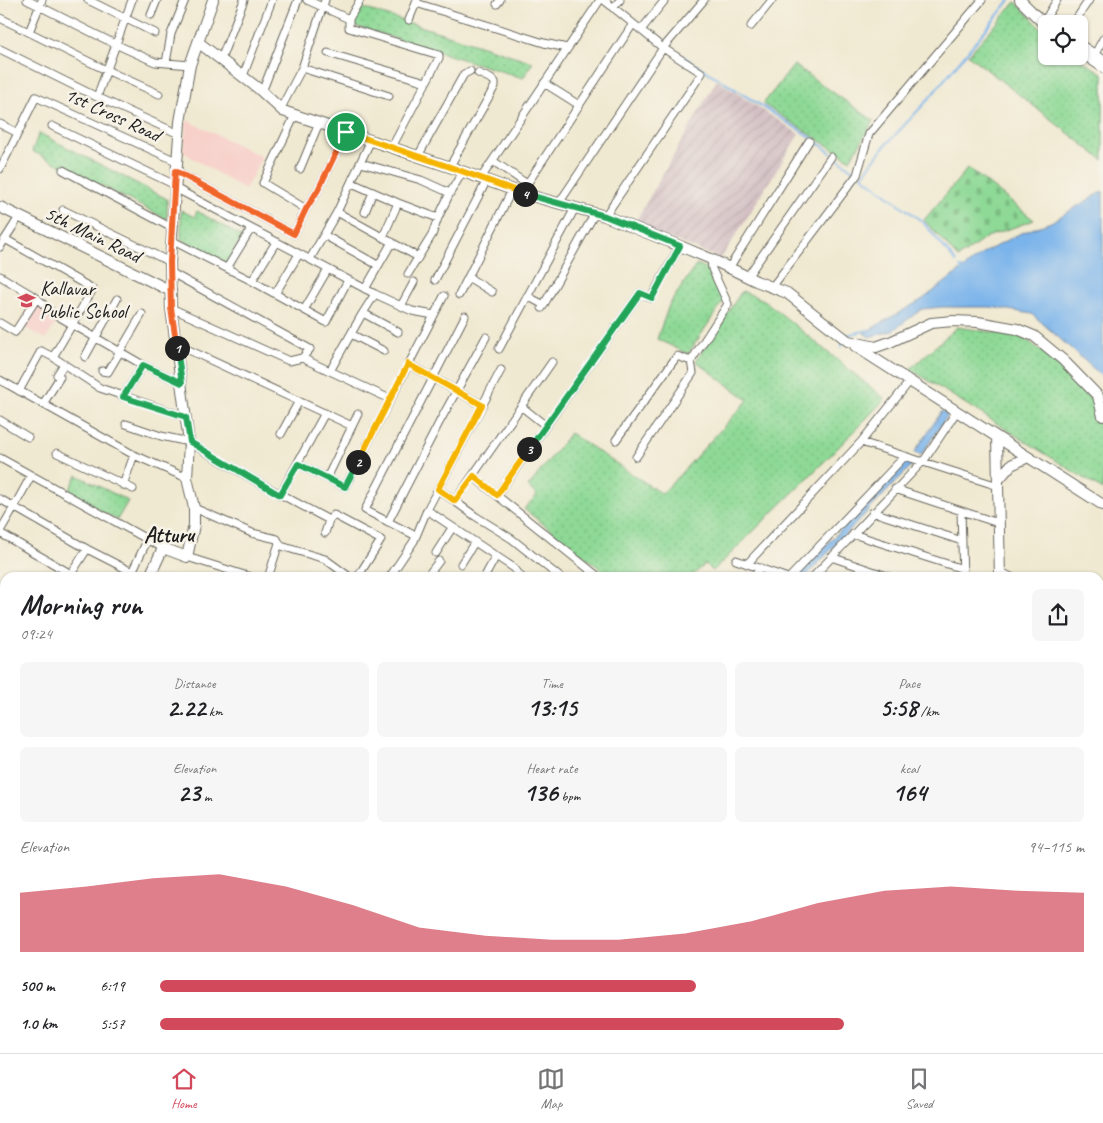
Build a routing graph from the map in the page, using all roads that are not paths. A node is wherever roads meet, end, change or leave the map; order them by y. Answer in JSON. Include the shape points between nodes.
{"nodes":[{"id":1,"x":27,"y":0,"type":"edge"},
{"id":2,"x":88,"y":0,"type":"edge"},
{"id":3,"x":132,"y":0,"type":"edge"},
{"id":4,"x":157,"y":0,"type":"edge"},
{"id":5,"x":185,"y":0,"type":"edge"},
{"id":6,"x":214,"y":0,"type":"edge"},
{"id":7,"x":244,"y":0,"type":"edge"},
{"id":8,"x":272,"y":0,"type":"edge"},
{"id":9,"x":298,"y":0,"type":"edge"},
{"id":10,"x":307,"y":0,"type":"edge"},
{"id":11,"x":360,"y":0,"type":"edge"},
{"id":12,"x":602,"y":0,"type":"edge"},
{"id":13,"x":620,"y":0,"type":"edge"},
{"id":14,"x":665,"y":0,"type":"edge"},
{"id":15,"x":704,"y":0,"type":"edge"},
{"id":16,"x":772,"y":0,"type":"edge"},
{"id":17,"x":982,"y":0,"type":"edge"},
{"id":18,"x":1057,"y":0,"type":"edge"},
{"id":19,"x":1089,"y":0,"type":"edge"},
{"id":20,"x":416,"y":1,"type":"edge"},
{"id":21,"x":1023,"y":1,"type":"edge"},
{"id":22,"x":40,"y":3,"type":"edge"},
{"id":23,"x":324,"y":3,"type":"edge"},
{"id":24,"x":613,"y":8,"type":"junction"},
{"id":25,"x":151,"y":14,"type":"dead end"},
{"id":26,"x":1050,"y":15,"type":"edge"},
{"id":27,"x":1078,"y":15,"type":"edge"},
{"id":28,"x":1038,"y":17,"type":"edge"},
{"id":29,"x":0,"y":18,"type":"edge"},
{"id":30,"x":126,"y":18,"type":"junction"},
{"id":31,"x":349,"y":19,"type":"junction"},
{"id":32,"x":409,"y":20,"type":"dead end"},
{"id":33,"x":633,"y":24,"type":"junction"},
{"id":34,"x":751,"y":26,"type":"dead end"},
{"id":35,"x":640,"y":30,"type":"junction"},
{"id":36,"x":29,"y":32,"type":"junction"},
{"id":37,"x":155,"y":33,"type":"dead end"},
{"id":38,"x":1103,"y":39,"type":"edge"},
{"id":39,"x":198,"y":42,"type":"junction"},
{"id":40,"x":115,"y":44,"type":"junction"},
{"id":41,"x":567,"y":48,"type":"junction"},
{"id":42,"x":663,"y":48,"type":"junction"},
{"id":43,"x":0,"y":49,"type":"edge"},
{"id":44,"x":1088,"y":49,"type":"edge"},
{"id":45,"x":328,"y":53,"type":"dead end"},
{"id":46,"x":1095,"y":54,"type":"junction"},
{"id":47,"x":1088,"y":57,"type":"edge"},
{"id":48,"x":220,"y":59,"type":"junction"},
{"id":49,"x":1103,"y":59,"type":"edge"},
{"id":50,"x":166,"y":63,"type":"junction"},
{"id":51,"x":190,"y":65,"type":"junction"},
{"id":52,"x":1103,"y":67,"type":"edge"},
{"id":53,"x":302,"y":68,"type":"junction"},
{"id":54,"x":106,"y":70,"type":"junction"},
{"id":55,"x":243,"y":76,"type":"junction"},
{"id":56,"x":426,"y":82,"type":"junction"},
{"id":57,"x":544,"y":83,"type":"junction"},
{"id":58,"x":262,"y":92,"type":"junction"},
{"id":59,"x":159,"y":94,"type":"dead end"},
{"id":60,"x":389,"y":96,"type":"dead end"},
{"id":61,"x":97,"y":97,"type":"junction"},
{"id":62,"x":579,"y":105,"type":"junction"},
{"id":63,"x":281,"y":108,"type":"junction"},
{"id":64,"x":295,"y":114,"type":"junction"},
{"id":65,"x":319,"y":123,"type":"junction"},
{"id":66,"x":0,"y":124,"type":"edge"},
{"id":67,"x":52,"y":126,"type":"dead end"},
{"id":68,"x":346,"y":132,"type":"junction"},
{"id":69,"x":18,"y":133,"type":"junction"},
{"id":70,"x":179,"y":134,"type":"junction"},
{"id":71,"x":371,"y":140,"type":"junction"},
{"id":72,"x":810,"y":141,"type":"dead end"},
{"id":73,"x":392,"y":147,"type":"junction"},
{"id":74,"x":418,"y":156,"type":"junction"},
{"id":75,"x":832,"y":157,"type":"dead end"},
{"id":76,"x":493,"y":161,"type":"junction"},
{"id":77,"x":361,"y":163,"type":"junction"},
{"id":78,"x":176,"y":166,"type":"junction"},
{"id":79,"x":450,"y":166,"type":"junction"},
{"id":80,"x":0,"y":168,"type":"edge"},
{"id":81,"x":63,"y":170,"type":"dead end"},
{"id":82,"x":300,"y":170,"type":"dead end"},
{"id":83,"x":463,"y":171,"type":"junction"},
{"id":84,"x":484,"y":179,"type":"junction"},
{"id":85,"x":352,"y":183,"type":"junction"},
{"id":86,"x":175,"y":186,"type":"junction"},
{"id":87,"x":520,"y":189,"type":"junction"},
{"id":88,"x":373,"y":192,"type":"junction"},
{"id":89,"x":450,"y":193,"type":"junction"},
{"id":90,"x":398,"y":203,"type":"junction"},
{"id":91,"x":559,"y":203,"type":"junction"},
{"id":92,"x":0,"y":208,"type":"edge"},
{"id":93,"x":575,"y":208,"type":"junction"},
{"id":94,"x":306,"y":209,"type":"junction"},
{"id":95,"x":63,"y":210,"type":"dead end"},
{"id":96,"x":337,"y":212,"type":"junction"},
{"id":97,"x":366,"y":212,"type":"dead end"},
{"id":98,"x":600,"y":214,"type":"junction"},
{"id":99,"x":19,"y":217,"type":"junction"},
{"id":100,"x":438,"y":218,"type":"junction"},
{"id":101,"x":172,"y":228,"type":"junction"},
{"id":102,"x":251,"y":228,"type":"junction"},
{"id":103,"x":324,"y":235,"type":"junction"},
{"id":104,"x":383,"y":237,"type":"junction"},
{"id":105,"x":5,"y":240,"type":"junction"},
{"id":106,"x":171,"y":240,"type":"junction"},
{"id":107,"x":276,"y":242,"type":"junction"},
{"id":108,"x":392,"y":242,"type":"junction"},
{"id":109,"x":680,"y":246,"type":"junction"},
{"id":110,"x":0,"y":248,"type":"edge"},
{"id":111,"x":299,"y":254,"type":"junction"},
{"id":112,"x":418,"y":257,"type":"junction"},
{"id":113,"x":310,"y":259,"type":"junction"},
{"id":114,"x":711,"y":259,"type":"junction"},
{"id":115,"x":374,"y":263,"type":"dead end"},
{"id":116,"x":170,"y":267,"type":"junction"},
{"id":117,"x":227,"y":268,"type":"junction"},
{"id":118,"x":730,"y":268,"type":"junction"},
{"id":119,"x":328,"y":269,"type":"junction"},
{"id":120,"x":408,"y":274,"type":"dead end"},
{"id":121,"x":0,"y":276,"type":"edge"},
{"id":122,"x":746,"y":277,"type":"junction"},
{"id":123,"x":468,"y":278,"type":"junction"},
{"id":124,"x":348,"y":280,"type":"junction"},
{"id":125,"x":435,"y":280,"type":"dead end"},
{"id":126,"x":252,"y":281,"type":"junction"},
{"id":127,"x":414,"y":282,"type":"dead end"},
{"id":128,"x":772,"y":287,"type":"junction"},
{"id":129,"x":365,"y":289,"type":"junction"},
{"id":130,"x":170,"y":291,"type":"junction"},
{"id":131,"x":492,"y":292,"type":"dead end"},
{"id":132,"x":276,"y":294,"type":"junction"},
{"id":133,"x":375,"y":294,"type":"junction"},
{"id":134,"x":444,"y":296,"type":"dead end"},
{"id":135,"x":458,"y":296,"type":"dead end"},
{"id":136,"x":527,"y":296,"type":"junction"},
{"id":137,"x":37,"y":298,"type":"junction"},
{"id":138,"x":117,"y":299,"type":"dead end"},
{"id":139,"x":401,"y":306,"type":"junction"},
{"id":140,"x":171,"y":308,"type":"junction"},
{"id":141,"x":304,"y":310,"type":"junction"},
{"id":142,"x":363,"y":313,"type":"junction"},
{"id":143,"x":142,"y":314,"type":"dead end"},
{"id":144,"x":434,"y":315,"type":"junction"},
{"id":145,"x":465,"y":316,"type":"dead end"},
{"id":146,"x":0,"y":322,"type":"edge"},
{"id":147,"x":72,"y":324,"type":"junction"},
{"id":148,"x":398,"y":332,"type":"dead end"},
{"id":149,"x":351,"y":334,"type":"junction"},
{"id":150,"x":486,"y":337,"type":"dead end"},
{"id":151,"x":96,"y":338,"type":"junction"},
{"id":152,"x":848,"y":341,"type":"junction"},
{"id":153,"x":176,"y":344,"type":"junction"},
{"id":154,"x":499,"y":349,"type":"dead end"},
{"id":155,"x":384,"y":351,"type":"dead end"},
{"id":156,"x":119,"y":352,"type":"junction"},
{"id":157,"x":53,"y":357,"type":"junction"},
{"id":158,"x":85,"y":357,"type":"dead end"},
{"id":159,"x":302,"y":358,"type":"junction"},
{"id":160,"x":691,"y":361,"type":"junction"},
{"id":161,"x":552,"y":362,"type":"dead end"},
{"id":162,"x":64,"y":364,"type":"junction"},
{"id":163,"x":408,"y":364,"type":"junction"},
{"id":164,"x":143,"y":365,"type":"junction"},
{"id":165,"x":501,"y":370,"type":"dead end"},
{"id":166,"x":102,"y":371,"type":"dead end"},
{"id":167,"x":330,"y":371,"type":"junction"},
{"id":168,"x":433,"y":378,"type":"junction"},
{"id":169,"x":0,"y":380,"type":"edge"},
{"id":170,"x":910,"y":381,"type":"junction"},
{"id":171,"x":182,"y":383,"type":"junction"},
{"id":172,"x":19,"y":391,"type":"junction"},
{"id":173,"x":456,"y":391,"type":"junction"},
{"id":174,"x":123,"y":397,"type":"junction"},
{"id":175,"x":390,"y":399,"type":"junction"},
{"id":176,"x":299,"y":401,"type":"junction"},
{"id":177,"x":43,"y":404,"type":"junction"},
{"id":178,"x":482,"y":405,"type":"junction"},
{"id":179,"x":522,"y":406,"type":"junction"},
{"id":180,"x":957,"y":411,"type":"junction"},
{"id":181,"x":325,"y":413,"type":"junction"},
{"id":182,"x":358,"y":414,"type":"dead end"},
{"id":183,"x":1103,"y":416,"type":"edge"},
{"id":184,"x":186,"y":417,"type":"junction"},
{"id":185,"x":0,"y":420,"type":"edge"},
{"id":186,"x":126,"y":424,"type":"dead end"},
{"id":187,"x":352,"y":426,"type":"junction"},
{"id":188,"x":546,"y":426,"type":"junction"},
{"id":189,"x":281,"y":434,"type":"dead end"},
{"id":190,"x":997,"y":437,"type":"junction"},
{"id":191,"x":28,"y":438,"type":"dead end"},
{"id":192,"x":616,"y":440,"type":"dead end"},
{"id":193,"x":190,"y":442,"type":"junction"},
{"id":194,"x":860,"y":442,"type":"junction"},
{"id":195,"x":57,"y":454,"type":"dead end"},
{"id":196,"x":134,"y":455,"type":"junction"},
{"id":197,"x":636,"y":457,"type":"dead end"},
{"id":198,"x":1028,"y":457,"type":"junction"},
{"id":199,"x":0,"y":458,"type":"edge"},
{"id":200,"x":913,"y":459,"type":"junction"},
{"id":201,"x":298,"y":464,"type":"junction"},
{"id":202,"x":31,"y":476,"type":"junction"},
{"id":203,"x":474,"y":476,"type":"junction"},
{"id":204,"x":187,"y":478,"type":"junction"},
{"id":205,"x":327,"y":478,"type":"junction"},
{"id":206,"x":998,"y":483,"type":"junction"},
{"id":207,"x":123,"y":485,"type":"junction"},
{"id":208,"x":133,"y":489,"type":"dead end"},
{"id":209,"x":438,"y":489,"type":"junction"},
{"id":210,"x":895,"y":490,"type":"junction"},
{"id":211,"x":280,"y":495,"type":"junction"},
{"id":212,"x":497,"y":495,"type":"junction"},
{"id":213,"x":0,"y":499,"type":"edge"},
{"id":214,"x":455,"y":501,"type":"junction"},
{"id":215,"x":1103,"y":505,"type":"edge"},
{"id":216,"x":14,"y":507,"type":"junction"},
{"id":217,"x":194,"y":508,"type":"junction"},
{"id":218,"x":427,"y":510,"type":"junction"},
{"id":219,"x":961,"y":511,"type":"junction"},
{"id":220,"x":874,"y":512,"type":"junction"},
{"id":221,"x":329,"y":520,"type":"junction"},
{"id":222,"x":388,"y":522,"type":"junction"},
{"id":223,"x":998,"y":524,"type":"junction"},
{"id":224,"x":452,"y":528,"type":"junction"},
{"id":225,"x":0,"y":532,"type":"edge"},
{"id":226,"x":325,"y":533,"type":"dead end"},
{"id":227,"x":853,"y":534,"type":"junction"},
{"id":228,"x":416,"y":536,"type":"junction"},
{"id":229,"x":147,"y":541,"type":"junction"},
{"id":230,"x":962,"y":541,"type":"junction"},
{"id":231,"x":279,"y":543,"type":"junction"},
{"id":232,"x":474,"y":543,"type":"junction"},
{"id":233,"x":87,"y":548,"type":"junction"},
{"id":234,"x":163,"y":548,"type":"junction"},
{"id":235,"x":436,"y":553,"type":"dead end"},
{"id":236,"x":496,"y":556,"type":"junction"},
{"id":237,"x":187,"y":557,"type":"junction"},
{"id":238,"x":831,"y":557,"type":"junction"},
{"id":239,"x":736,"y":560,"type":"dead end"},
{"id":240,"x":439,"y":561,"type":"dead end"},
{"id":241,"x":461,"y":564,"type":"dead end"},
{"id":242,"x":747,"y":564,"type":"junction"},
{"id":243,"x":761,"y":568,"type":"junction"},
{"id":244,"x":68,"y":572,"type":"edge"},
{"id":245,"x":72,"y":572,"type":"edge"},
{"id":246,"x":152,"y":572,"type":"edge"},
{"id":247,"x":237,"y":572,"type":"edge"},
{"id":248,"x":270,"y":572,"type":"edge"},
{"id":249,"x":343,"y":572,"type":"edge"},
{"id":250,"x":361,"y":572,"type":"edge"},
{"id":251,"x":393,"y":572,"type":"edge"},
{"id":252,"x":431,"y":572,"type":"edge"},
{"id":253,"x":487,"y":572,"type":"edge"},
{"id":254,"x":517,"y":572,"type":"edge"},
{"id":255,"x":553,"y":572,"type":"edge"},
{"id":256,"x":593,"y":572,"type":"edge"},
{"id":257,"x":757,"y":572,"type":"edge"},
{"id":258,"x":772,"y":572,"type":"edge"},
{"id":259,"x":795,"y":572,"type":"edge"},
{"id":260,"x":817,"y":572,"type":"edge"},
{"id":261,"x":875,"y":572,"type":"edge"},
{"id":262,"x":958,"y":572,"type":"edge"},
{"id":263,"x":963,"y":572,"type":"edge"},
{"id":264,"x":999,"y":572,"type":"edge"}],
"edges":[{"from":1,"to":22,"type":"street"},
{"from":2,"to":30,"type":"street"},
{"from":3,"to":30,"type":"street","name":"1st Cross Road"},
{"from":4,"to":25,"type":"street"},
{"from":5,"to":50,"type":"street","via":[[172,34]]},
{"from":6,"to":39,"type":"street"},
{"from":7,"to":48,"type":"street"},
{"from":8,"to":55,"type":"street"},
{"from":9,"to":58,"type":"street"},
{"from":10,"to":23,"type":"street"},
{"from":11,"to":31,"type":"street"},
{"from":12,"to":24,"type":"street"},
{"from":12,"to":41,"type":"street"},
{"from":13,"to":24,"type":"street"},
{"from":14,"to":35,"type":"street"},
{"from":15,"to":42,"type":"street"},
{"from":16,"to":34,"type":"street"},
{"from":17,"to":128,"type":"street","via":[[869,134],[858,175]]},
{"from":18,"to":26,"type":"street"},
{"from":19,"to":27,"type":"street"},
{"from":20,"to":32,"type":"street"},
{"from":20,"to":41,"type":"street"},
{"from":21,"to":28,"type":"street"},
{"from":22,"to":36,"type":"street"},
{"from":22,"to":40,"type":"street"},
{"from":23,"to":31,"type":"street"},
{"from":23,"to":53,"type":"street"},
{"from":24,"to":33,"type":"street"},
{"from":29,"to":36,"type":"street"},
{"from":30,"to":37,"type":"street"},
{"from":30,"to":40,"type":"street","name":"1st Cross Road"},
{"from":31,"to":56,"type":"street","via":[[349,28],[439,55]]},
{"from":33,"to":35,"type":"street"},
{"from":33,"to":62,"type":"street"},
{"from":35,"to":42,"type":"street"},
{"from":36,"to":54,"type":"street"},
{"from":38,"to":46,"type":"street"},
{"from":39,"to":48,"type":"street"},
{"from":39,"to":51,"type":"street"},
{"from":40,"to":50,"type":"street","via":[[155,62]]},
{"from":40,"to":54,"type":"street","name":"1st Cross Road"},
{"from":41,"to":57,"type":"street"},
{"from":42,"to":91,"type":"street"},
{"from":42,"to":98,"type":"street","via":[[702,73]]},
{"from":43,"to":61,"type":"street"},
{"from":44,"to":46,"type":"street"},
{"from":45,"to":56,"type":"street"},
{"from":46,"to":49,"type":"street"},
{"from":47,"to":52,"type":"street"},
{"from":48,"to":55,"type":"street"},
{"from":50,"to":51,"type":"street"},
{"from":51,"to":70,"type":"street"},
{"from":53,"to":60,"type":"street"},
{"from":53,"to":63,"type":"street"},
{"from":54,"to":59,"type":"street"},
{"from":54,"to":61,"type":"street","name":"1st Cross Road"},
{"from":55,"to":58,"type":"street"},
{"from":56,"to":73,"type":"street"},
{"from":57,"to":62,"type":"street"},
{"from":57,"to":76,"type":"street"},
{"from":58,"to":63,"type":"street"},
{"from":61,"to":70,"type":"street"},
{"from":62,"to":87,"type":"street"},
{"from":63,"to":64,"type":"street"},
{"from":64,"to":65,"type":"street"},
{"from":64,"to":94,"type":"street","via":[[263,183]]},
{"from":65,"to":68,"type":"street"},
{"from":65,"to":82,"type":"street"},
{"from":66,"to":69,"type":"street"},
{"from":67,"to":86,"type":"street"},
{"from":68,"to":71,"type":"street"},
{"from":68,"to":94,"type":"street"},
{"from":69,"to":78,"type":"street","name":"1st Cross Road","via":[[36,97]]},
{"from":69,"to":80,"type":"street"},
{"from":70,"to":78,"type":"street"},
{"from":71,"to":73,"type":"street"},
{"from":71,"to":77,"type":"street"},
{"from":72,"to":118,"type":"street"},
{"from":73,"to":74,"type":"street"},
{"from":74,"to":79,"type":"street"},
{"from":74,"to":79,"type":"street","via":[[464,74],[474,72],[492,79],[495,86]]},
{"from":75,"to":122,"type":"street"},
{"from":76,"to":84,"type":"street"},
{"from":76,"to":87,"type":"street"},
{"from":77,"to":85,"type":"street"},
{"from":77,"to":89,"type":"street","via":[[420,180]]},
{"from":78,"to":86,"type":"street"},
{"from":78,"to":94,"type":"street","name":"1st Cross Road","via":[[294,234]]},
{"from":79,"to":83,"type":"street"},
{"from":81,"to":101,"type":"street"},
{"from":83,"to":84,"type":"street"},
{"from":83,"to":89,"type":"street"},
{"from":84,"to":87,"type":"street"},
{"from":84,"to":125,"type":"street"},
{"from":85,"to":88,"type":"street"},
{"from":85,"to":96,"type":"street"},
{"from":86,"to":101,"type":"street"},
{"from":86,"to":102,"type":"street"},
{"from":87,"to":91,"type":"street"},
{"from":87,"to":123,"type":"street"},
{"from":88,"to":90,"type":"street"},
{"from":88,"to":97,"type":"street"},
{"from":89,"to":100,"type":"street"},
{"from":90,"to":100,"type":"street"},
{"from":90,"to":104,"type":"street"},
{"from":91,"to":93,"type":"street"},
{"from":92,"to":99,"type":"street","name":"5th Main Road"},
{"from":93,"to":98,"type":"street"},
{"from":93,"to":136,"type":"street"},
{"from":95,"to":116,"type":"street"},
{"from":96,"to":103,"type":"street"},
{"from":96,"to":104,"type":"street"},
{"from":98,"to":109,"type":"street"},
{"from":98,"to":136,"type":"street","via":[[543,307]]},
{"from":99,"to":105,"type":"street"},
{"from":99,"to":130,"type":"street","name":"5th Main Road"},
{"from":100,"to":112,"type":"street"},
{"from":101,"to":106,"type":"street"},
{"from":102,"to":107,"type":"street"},
{"from":102,"to":117,"type":"street"},
{"from":103,"to":113,"type":"street"},
{"from":103,"to":115,"type":"street"},
{"from":104,"to":108,"type":"street"},
{"from":105,"to":110,"type":"street"},
{"from":105,"to":147,"type":"street","via":[[94,289]]},
{"from":106,"to":116,"type":"street"},
{"from":106,"to":117,"type":"street"},
{"from":107,"to":111,"type":"street"},
{"from":107,"to":126,"type":"street"},
{"from":108,"to":112,"type":"street"},
{"from":108,"to":129,"type":"street"},
{"from":109,"to":114,"type":"street"},
{"from":109,"to":188,"type":"street","via":[[652,298],[640,293]]},
{"from":111,"to":113,"type":"street"},
{"from":111,"to":132,"type":"street"},
{"from":112,"to":120,"type":"street"},
{"from":113,"to":119,"type":"street"},
{"from":114,"to":118,"type":"street"},
{"from":114,"to":160,"type":"street","via":[[712,269],[728,304]]},
{"from":116,"to":130,"type":"street"},
{"from":116,"to":159,"type":"street","via":[[310,349]]},
{"from":117,"to":126,"type":"street"},
{"from":118,"to":122,"type":"street"},
{"from":119,"to":124,"type":"street"},
{"from":119,"to":141,"type":"street"},
{"from":121,"to":137,"type":"street"},
{"from":122,"to":128,"type":"street"},
{"from":123,"to":131,"type":"street"},
{"from":123,"to":135,"type":"street"},
{"from":124,"to":129,"type":"street"},
{"from":124,"to":141,"type":"street","via":[[326,322]]},
{"from":126,"to":132,"type":"street"},
{"from":127,"to":139,"type":"street"},
{"from":128,"to":152,"type":"street","via":[[787,293]]},
{"from":129,"to":133,"type":"street"},
{"from":130,"to":140,"type":"street"},
{"from":132,"to":141,"type":"street"},
{"from":133,"to":139,"type":"street"},
{"from":133,"to":142,"type":"street"},
{"from":134,"to":144,"type":"street"},
{"from":136,"to":154,"type":"street"},
{"from":137,"to":146,"type":"street","via":[[15,332]]},
{"from":137,"to":147,"type":"street","via":[[51,312]]},
{"from":138,"to":151,"type":"street"},
{"from":139,"to":144,"type":"street"},
{"from":140,"to":153,"type":"street"},
{"from":140,"to":159,"type":"street","via":[[289,361]]},
{"from":142,"to":148,"type":"street"},
{"from":142,"to":149,"type":"street"},
{"from":143,"to":156,"type":"street"},
{"from":144,"to":163,"type":"street"},
{"from":145,"to":168,"type":"street"},
{"from":147,"to":151,"type":"street"},
{"from":147,"to":157,"type":"street"},
{"from":149,"to":155,"type":"street"},
{"from":149,"to":167,"type":"street"},
{"from":150,"to":173,"type":"street"},
{"from":151,"to":156,"type":"street"},
{"from":151,"to":158,"type":"street"},
{"from":152,"to":170,"type":"street"},
{"from":152,"to":183,"type":"street","via":[[876,346],[931,323],[953,320],[1017,328],[1034,336],[1063,360],[1098,396]]},
{"from":153,"to":171,"type":"street"},
{"from":153,"to":176,"type":"street"},
{"from":156,"to":164,"type":"street"},
{"from":156,"to":166,"type":"street","via":[[108,372]]},
{"from":157,"to":162,"type":"street"},
{"from":157,"to":172,"type":"street","via":[[41,351]]},
{"from":159,"to":167,"type":"street"},
{"from":160,"to":192,"type":"street","via":[[677,356]]},
{"from":160,"to":197,"type":"street","via":[[693,373]]},
{"from":161,"to":179,"type":"street"},
{"from":162,"to":174,"type":"street","via":[[100,388]]},
{"from":162,"to":177,"type":"street","via":[[57,375],[60,377]]},
{"from":163,"to":168,"type":"street"},
{"from":163,"to":175,"type":"street"},
{"from":164,"to":171,"type":"street"},
{"from":164,"to":174,"type":"street"},
{"from":165,"to":178,"type":"street"},
{"from":167,"to":175,"type":"street"},
{"from":168,"to":173,"type":"street"},
{"from":168,"to":222,"type":"street","via":[[364,510]]},
{"from":169,"to":172,"type":"street"},
{"from":170,"to":180,"type":"street"},
{"from":170,"to":194,"type":"street"},
{"from":171,"to":184,"type":"street"},
{"from":172,"to":177,"type":"street"},
{"from":173,"to":178,"type":"street"},
{"from":173,"to":222,"type":"street"},
{"from":174,"to":184,"type":"street"},
{"from":175,"to":205,"type":"street","via":[[345,487]]},
{"from":176,"to":181,"type":"street"},
{"from":176,"to":189,"type":"street"},
{"from":177,"to":196,"type":"street"},
{"from":178,"to":209,"type":"street"},
{"from":179,"to":188,"type":"street"},
{"from":179,"to":203,"type":"street"},
{"from":180,"to":190,"type":"street"},
{"from":180,"to":200,"type":"street"},
{"from":181,"to":187,"type":"street"},
{"from":181,"to":201,"type":"street"},
{"from":182,"to":187,"type":"street"},
{"from":184,"to":193,"type":"street"},
{"from":185,"to":191,"type":"street"},
{"from":186,"to":193,"type":"street"},
{"from":187,"to":205,"type":"street"},
{"from":188,"to":212,"type":"street"},
{"from":190,"to":198,"type":"street"},
{"from":190,"to":206,"type":"street"},
{"from":193,"to":204,"type":"street"},
{"from":193,"to":211,"type":"street"},
{"from":194,"to":200,"type":"street"},
{"from":194,"to":242,"type":"street"},
{"from":195,"to":207,"type":"street"},
{"from":196,"to":204,"type":"street"},
{"from":196,"to":207,"type":"street"},
{"from":198,"to":206,"type":"street","via":[[1011,465]]},
{"from":198,"to":215,"type":"street"},
{"from":199,"to":202,"type":"street"},
{"from":200,"to":206,"type":"street"},
{"from":200,"to":210,"type":"street"},
{"from":200,"to":259,"type":"street"},
{"from":201,"to":205,"type":"street"},
{"from":201,"to":211,"type":"street"},
{"from":202,"to":216,"type":"street"},
{"from":202,"to":229,"type":"street"},
{"from":203,"to":212,"type":"street"},
{"from":203,"to":214,"type":"street"},
{"from":204,"to":217,"type":"street"},
{"from":206,"to":223,"type":"street"},
{"from":207,"to":208,"type":"street"},
{"from":209,"to":214,"type":"street"},
{"from":209,"to":218,"type":"street"},
{"from":210,"to":219,"type":"street"},
{"from":210,"to":220,"type":"street"},
{"from":211,"to":221,"type":"street"},
{"from":212,"to":256,"type":"street"},
{"from":213,"to":216,"type":"street"},
{"from":214,"to":255,"type":"street","via":[[512,539]]},
{"from":216,"to":225,"type":"street"},
{"from":216,"to":233,"type":"street"},
{"from":217,"to":231,"type":"street","via":[[252,533],[277,539]]},
{"from":217,"to":237,"type":"street"},
{"from":218,"to":224,"type":"street"},
{"from":218,"to":228,"type":"street"},
{"from":219,"to":223,"type":"street"},
{"from":219,"to":230,"type":"street"},
{"from":220,"to":227,"type":"street"},
{"from":220,"to":230,"type":"street"},
{"from":221,"to":226,"type":"street"},
{"from":221,"to":250,"type":"street","via":[[334,515],[380,540]]},
{"from":222,"to":228,"type":"street"},
{"from":223,"to":264,"type":"street"},
{"from":224,"to":232,"type":"street"},
{"from":224,"to":235,"type":"street"},
{"from":225,"to":244,"type":"street"},
{"from":227,"to":238,"type":"street"},
{"from":227,"to":262,"type":"street"},
{"from":228,"to":251,"type":"street"},
{"from":229,"to":233,"type":"street","via":[[132,572]]},
{"from":229,"to":234,"type":"street"},
{"from":230,"to":263,"type":"street"},
{"from":231,"to":248,"type":"street"},
{"from":231,"to":249,"type":"street","via":[[325,559]]},
{"from":232,"to":236,"type":"street"},
{"from":232,"to":241,"type":"street"},
{"from":233,"to":245,"type":"street"},
{"from":234,"to":237,"type":"street"},
{"from":234,"to":246,"type":"street"},
{"from":236,"to":253,"type":"street"},
{"from":236,"to":254,"type":"street"},
{"from":237,"to":247,"type":"street"},
{"from":238,"to":260,"type":"street"},
{"from":238,"to":261,"type":"street"},
{"from":239,"to":242,"type":"street"},
{"from":240,"to":252,"type":"street"},
{"from":242,"to":243,"type":"street"},
{"from":243,"to":257,"type":"street"},
{"from":243,"to":258,"type":"street"}]}
